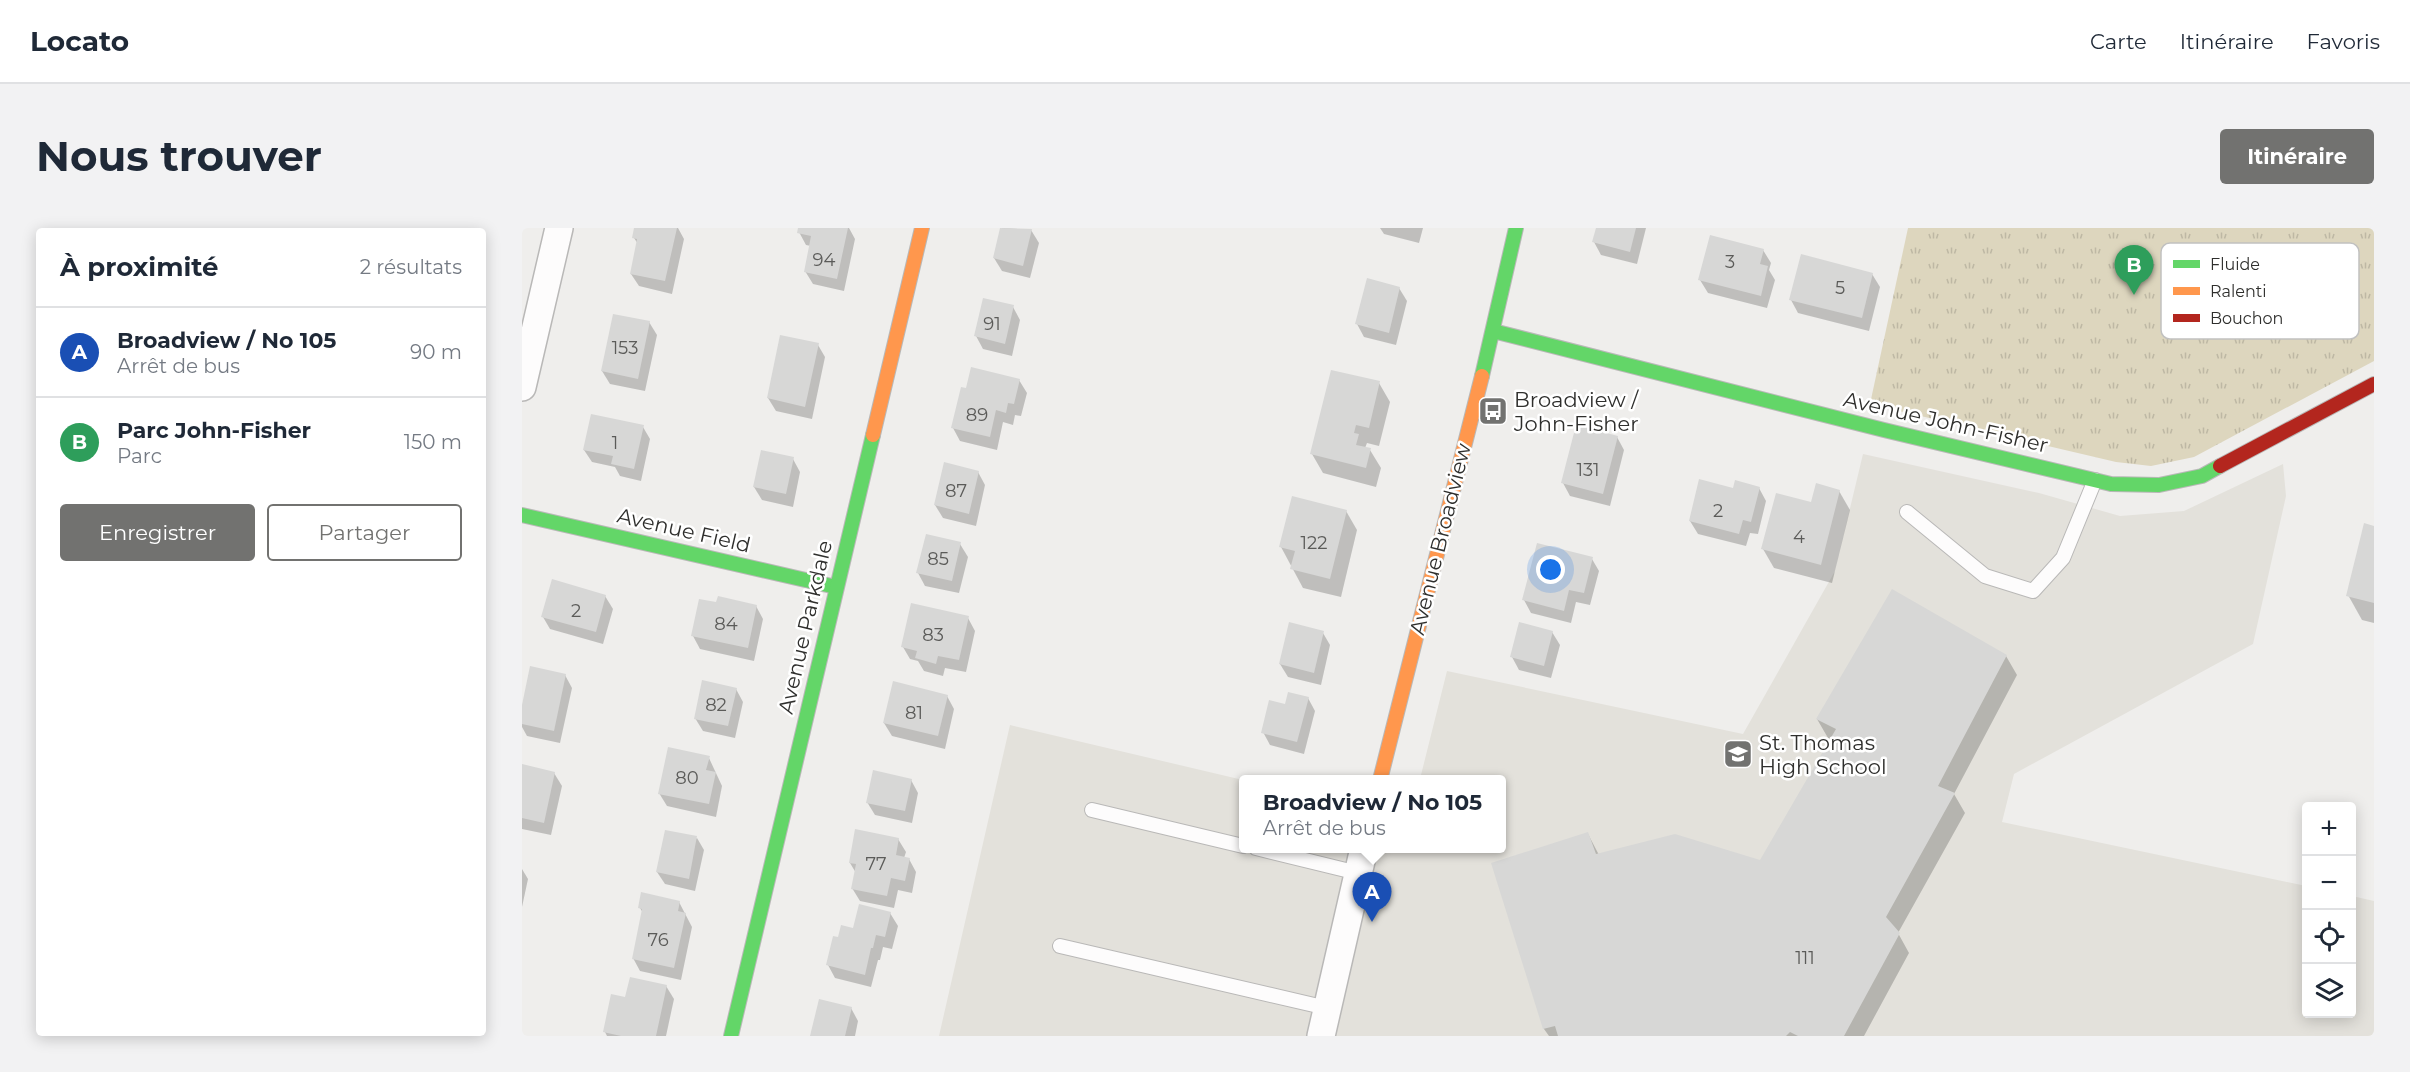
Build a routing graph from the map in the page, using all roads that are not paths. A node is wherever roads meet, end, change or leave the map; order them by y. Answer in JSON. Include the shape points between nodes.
{"nodes":[{"id":1,"x":559,"y":228,"type":"edge"},
{"id":2,"x":922,"y":228,"type":"edge"},
{"id":3,"x":1516,"y":228,"type":"edge"},
{"id":4,"x":1492,"y":331,"type":"junction"},
{"id":5,"x":2374,"y":384,"type":"edge"},
{"id":6,"x":522,"y":387,"type":"edge"},
{"id":7,"x":2095,"y":480,"type":"junction"},
{"id":8,"x":1907,"y":512,"type":"dead end"},
{"id":9,"x":522,"y":515,"type":"edge"},
{"id":10,"x":836,"y":587,"type":"junction"},
{"id":11,"x":1381,"y":775,"type":"edge"},
{"id":12,"x":1092,"y":810,"type":"dead end"},
{"id":13,"x":1239,"y":845,"type":"edge"},
{"id":14,"x":1291,"y":853,"type":"edge"},
{"id":15,"x":1361,"y":861,"type":"edge"},
{"id":16,"x":1060,"y":946,"type":"dead end"},
{"id":17,"x":1327,"y":1008,"type":"junction"},
{"id":18,"x":731,"y":1036,"type":"edge"},
{"id":19,"x":1321,"y":1036,"type":"edge"}],
"edges":[{"from":1,"to":6,"type":"street"},
{"from":2,"to":10,"type":"street","name":"Avenue Parkdale"},
{"from":3,"to":4,"type":"street","name":"Avenue Broadview"},
{"from":4,"to":7,"type":"street","name":"Avenue John-Fisher"},
{"from":4,"to":11,"type":"street","name":"Avenue Broadview"},
{"from":5,"to":7,"type":"street","name":"Avenue John-Fisher","via":[[2202,476],[2159,485]]},
{"from":7,"to":8,"type":"lane","via":[[2063,558],[2033,591],[1985,576]]},
{"from":9,"to":10,"type":"street","name":"Avenue Field"},
{"from":10,"to":18,"type":"street","name":"Avenue Parkdale"},
{"from":12,"to":13,"type":"lane"},
{"from":14,"to":15,"type":"lane"},
{"from":15,"to":17,"type":"street"},
{"from":16,"to":17,"type":"lane"},
{"from":17,"to":19,"type":"street"}]}
